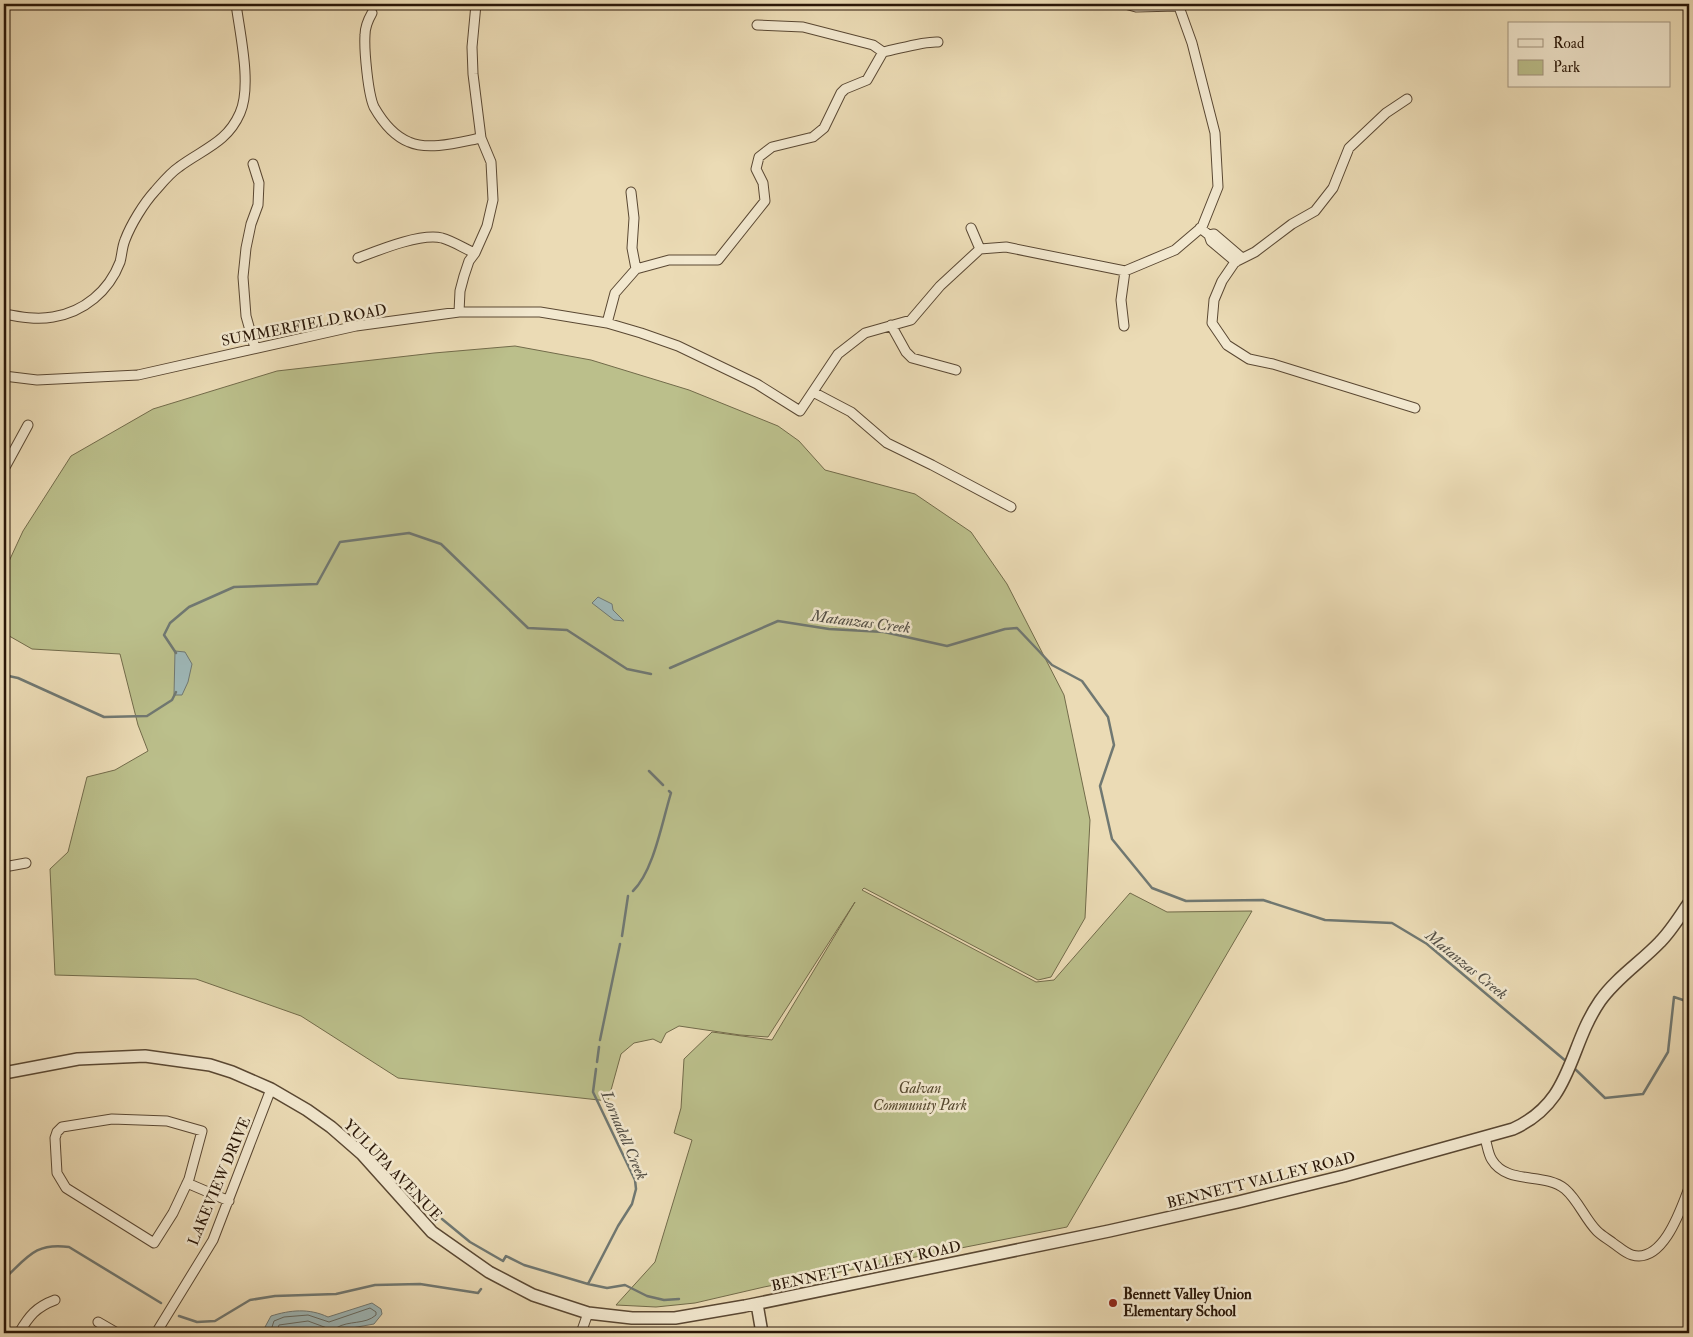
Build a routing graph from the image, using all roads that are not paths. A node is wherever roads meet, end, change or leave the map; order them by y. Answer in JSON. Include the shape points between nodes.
{"nodes":[{"id":1,"x":236,"y":4,"type":"edge"},
{"id":2,"x":476,"y":4,"type":"edge"},
{"id":3,"x":1125,"y":4,"type":"edge"},
{"id":4,"x":1178,"y":5,"type":"edge"},
{"id":5,"x":372,"y":13,"type":"dead end"},
{"id":6,"x":757,"y":25,"type":"dead end"},
{"id":7,"x":938,"y":42,"type":"dead end"},
{"id":8,"x":883,"y":52,"type":"junction"},
{"id":9,"x":1408,"y":98,"type":"dead end"},
{"id":10,"x":481,"y":138,"type":"junction"},
{"id":11,"x":253,"y":164,"type":"dead end"},
{"id":12,"x":631,"y":192,"type":"dead end"},
{"id":13,"x":971,"y":228,"type":"dead end"},
{"id":14,"x":1200,"y":228,"type":"junction"},
{"id":15,"x":980,"y":250,"type":"junction"},
{"id":16,"x":475,"y":253,"type":"junction"},
{"id":17,"x":358,"y":258,"type":"dead end"},
{"id":18,"x":1239,"y":260,"type":"junction"},
{"id":19,"x":636,"y":268,"type":"junction"},
{"id":20,"x":1125,"y":271,"type":"junction"},
{"id":21,"x":459,"y":312,"type":"junction"},
{"id":22,"x":4,"y":314,"type":"edge"},
{"id":23,"x":607,"y":323,"type":"junction"},
{"id":24,"x":891,"y":325,"type":"junction"},
{"id":25,"x":1124,"y":326,"type":"dead end"},
{"id":26,"x":256,"y":348,"type":"junction"},
{"id":27,"x":956,"y":370,"type":"dead end"},
{"id":28,"x":4,"y":376,"type":"edge"},
{"id":29,"x":812,"y":392,"type":"junction"},
{"id":30,"x":1415,"y":408,"type":"dead end"},
{"id":31,"x":28,"y":426,"type":"dead end"},
{"id":32,"x":7,"y":455,"type":"edge"},
{"id":33,"x":4,"y":469,"type":"edge"},
{"id":34,"x":1011,"y":507,"type":"dead end"},
{"id":35,"x":26,"y":863,"type":"dead end"},
{"id":36,"x":4,"y":867,"type":"edge"},
{"id":37,"x":1689,"y":902,"type":"edge"},
{"id":38,"x":4,"y":1073,"type":"edge"},
{"id":39,"x":271,"y":1089,"type":"junction"},
{"id":40,"x":1485,"y":1138,"type":"junction"},
{"id":41,"x":188,"y":1181,"type":"junction"},
{"id":42,"x":1689,"y":1188,"type":"edge"},
{"id":43,"x":230,"y":1198,"type":"junction"},
{"id":44,"x":55,"y":1300,"type":"dead end"},
{"id":45,"x":757,"y":1304,"type":"junction"},
{"id":46,"x":588,"y":1313,"type":"junction"},
{"id":47,"x":98,"y":1322,"type":"dead end"},
{"id":48,"x":19,"y":1333,"type":"edge"},
{"id":49,"x":117,"y":1333,"type":"edge"},
{"id":50,"x":156,"y":1333,"type":"edge"},
{"id":51,"x":581,"y":1333,"type":"edge"},
{"id":52,"x":762,"y":1333,"type":"edge"}],
"edges":[{"from":1,"to":22,"type":"street","via":[[246,83],[241,112],[233,126],[218,143],[178,168],[148,198],[125,240],[112,277],[88,303],[74,312],[52,318]]},
{"from":2,"to":10,"type":"street","via":[[473,74]]},
{"from":3,"to":4,"type":"street","via":[[1136,7]]},
{"from":4,"to":14,"type":"street","via":[[1190,36],[1216,133],[1218,187]]},
{"from":5,"to":10,"type":"street","via":[[365,34],[367,72],[374,106],[390,129],[411,143],[437,146]]},
{"from":6,"to":8,"type":"street","via":[[803,27],[873,45]]},
{"from":7,"to":8,"type":"street"},
{"from":8,"to":19,"type":"street","via":[[867,80],[841,93],[824,128],[812,137],[772,147],[759,157],[756,169],[763,183],[765,201],[718,260],[669,260]]},
{"from":9,"to":18,"type":"street","via":[[1386,113],[1349,148],[1333,188],[1315,211]]},
{"from":10,"to":16,"type":"street","via":[[491,162],[493,200],[487,226]]},
{"from":11,"to":26,"type":"street","via":[[259,183],[258,205],[246,248],[243,277],[246,316]]},
{"from":12,"to":19,"type":"street","via":[[634,218],[632,248]]},
{"from":13,"to":15,"type":"street"},
{"from":14,"to":18,"type":"street","via":[[1209,234],[1210,241]]},
{"from":14,"to":20,"type":"street","via":[[1175,250]]},
{"from":15,"to":20,"type":"street","via":[[1006,247]]},
{"from":15,"to":24,"type":"street","via":[[940,286],[911,320]]},
{"from":16,"to":17,"type":"street","via":[[442,238],[423,238]]},
{"from":16,"to":21,"type":"street","via":[[469,261],[460,291]]},
{"from":18,"to":30,"type":"street","via":[[1222,281],[1214,300],[1212,323],[1227,345],[1250,359]]},
{"from":19,"to":23,"type":"street","via":[[615,293]]},
{"from":20,"to":25,"type":"street","via":[[1121,300]]},
{"from":21,"to":23,"type":"street","name":"SUMMERFIELD ROAD","via":[[540,312]]},
{"from":21,"to":26,"type":"street","name":"SUMMERFIELD ROAD","via":[[356,326]]},
{"from":23,"to":29,"type":"street","name":"SUMMERFIELD ROAD","via":[[678,346],[757,384],[800,411]]},
{"from":24,"to":27,"type":"street","via":[[912,358]]},
{"from":24,"to":29,"type":"street","via":[[865,333],[838,354]]},
{"from":26,"to":28,"type":"street","name":"SUMMERFIELD ROAD","via":[[138,375],[37,380]]},
{"from":29,"to":34,"type":"street","via":[[851,412],[887,443]]},
{"from":31,"to":32,"type":"street"},
{"from":32,"to":33,"type":"street"},
{"from":35,"to":36,"type":"street"},
{"from":37,"to":40,"type":"street","name":"BENNETT VALLEY ROAD","via":[[1662,941],[1600,1000],[1564,1081],[1543,1110],[1529,1122]]},
{"from":38,"to":39,"type":"street","name":"YULUPA AVENUE","via":[[78,1059],[145,1056],[210,1065]]},
{"from":39,"to":43,"type":"street","name":"LAKEVIEW DRIVE"},
{"from":39,"to":46,"type":"street","name":"YULUPA AVENUE","via":[[332,1127],[362,1154],[432,1232],[489,1272],[533,1295]]},
{"from":40,"to":42,"type":"street","via":[[1492,1160],[1503,1170],[1515,1176],[1552,1182],[1565,1189],[1598,1232],[1634,1256],[1659,1248]]},
{"from":40,"to":45,"type":"street","name":"BENNETT VALLEY ROAD","via":[[1229,1204]]},
{"from":41,"to":41,"type":"street","via":[[202,1130],[167,1121],[112,1119],[62,1128],[57,1132],[57,1173],[66,1188],[154,1243]]},
{"from":41,"to":43,"type":"street"},
{"from":43,"to":50,"type":"street","name":"LAKEVIEW DRIVE","via":[[212,1240]]},
{"from":44,"to":48,"type":"street","via":[[42,1304],[28,1317]]},
{"from":45,"to":46,"type":"street","name":"YULUPA AVENUE","via":[[674,1318]]},
{"from":45,"to":52,"type":"street","name":"BENNETT VALLEY ROAD"},
{"from":46,"to":51,"type":"street"},
{"from":47,"to":49,"type":"street"}]}
